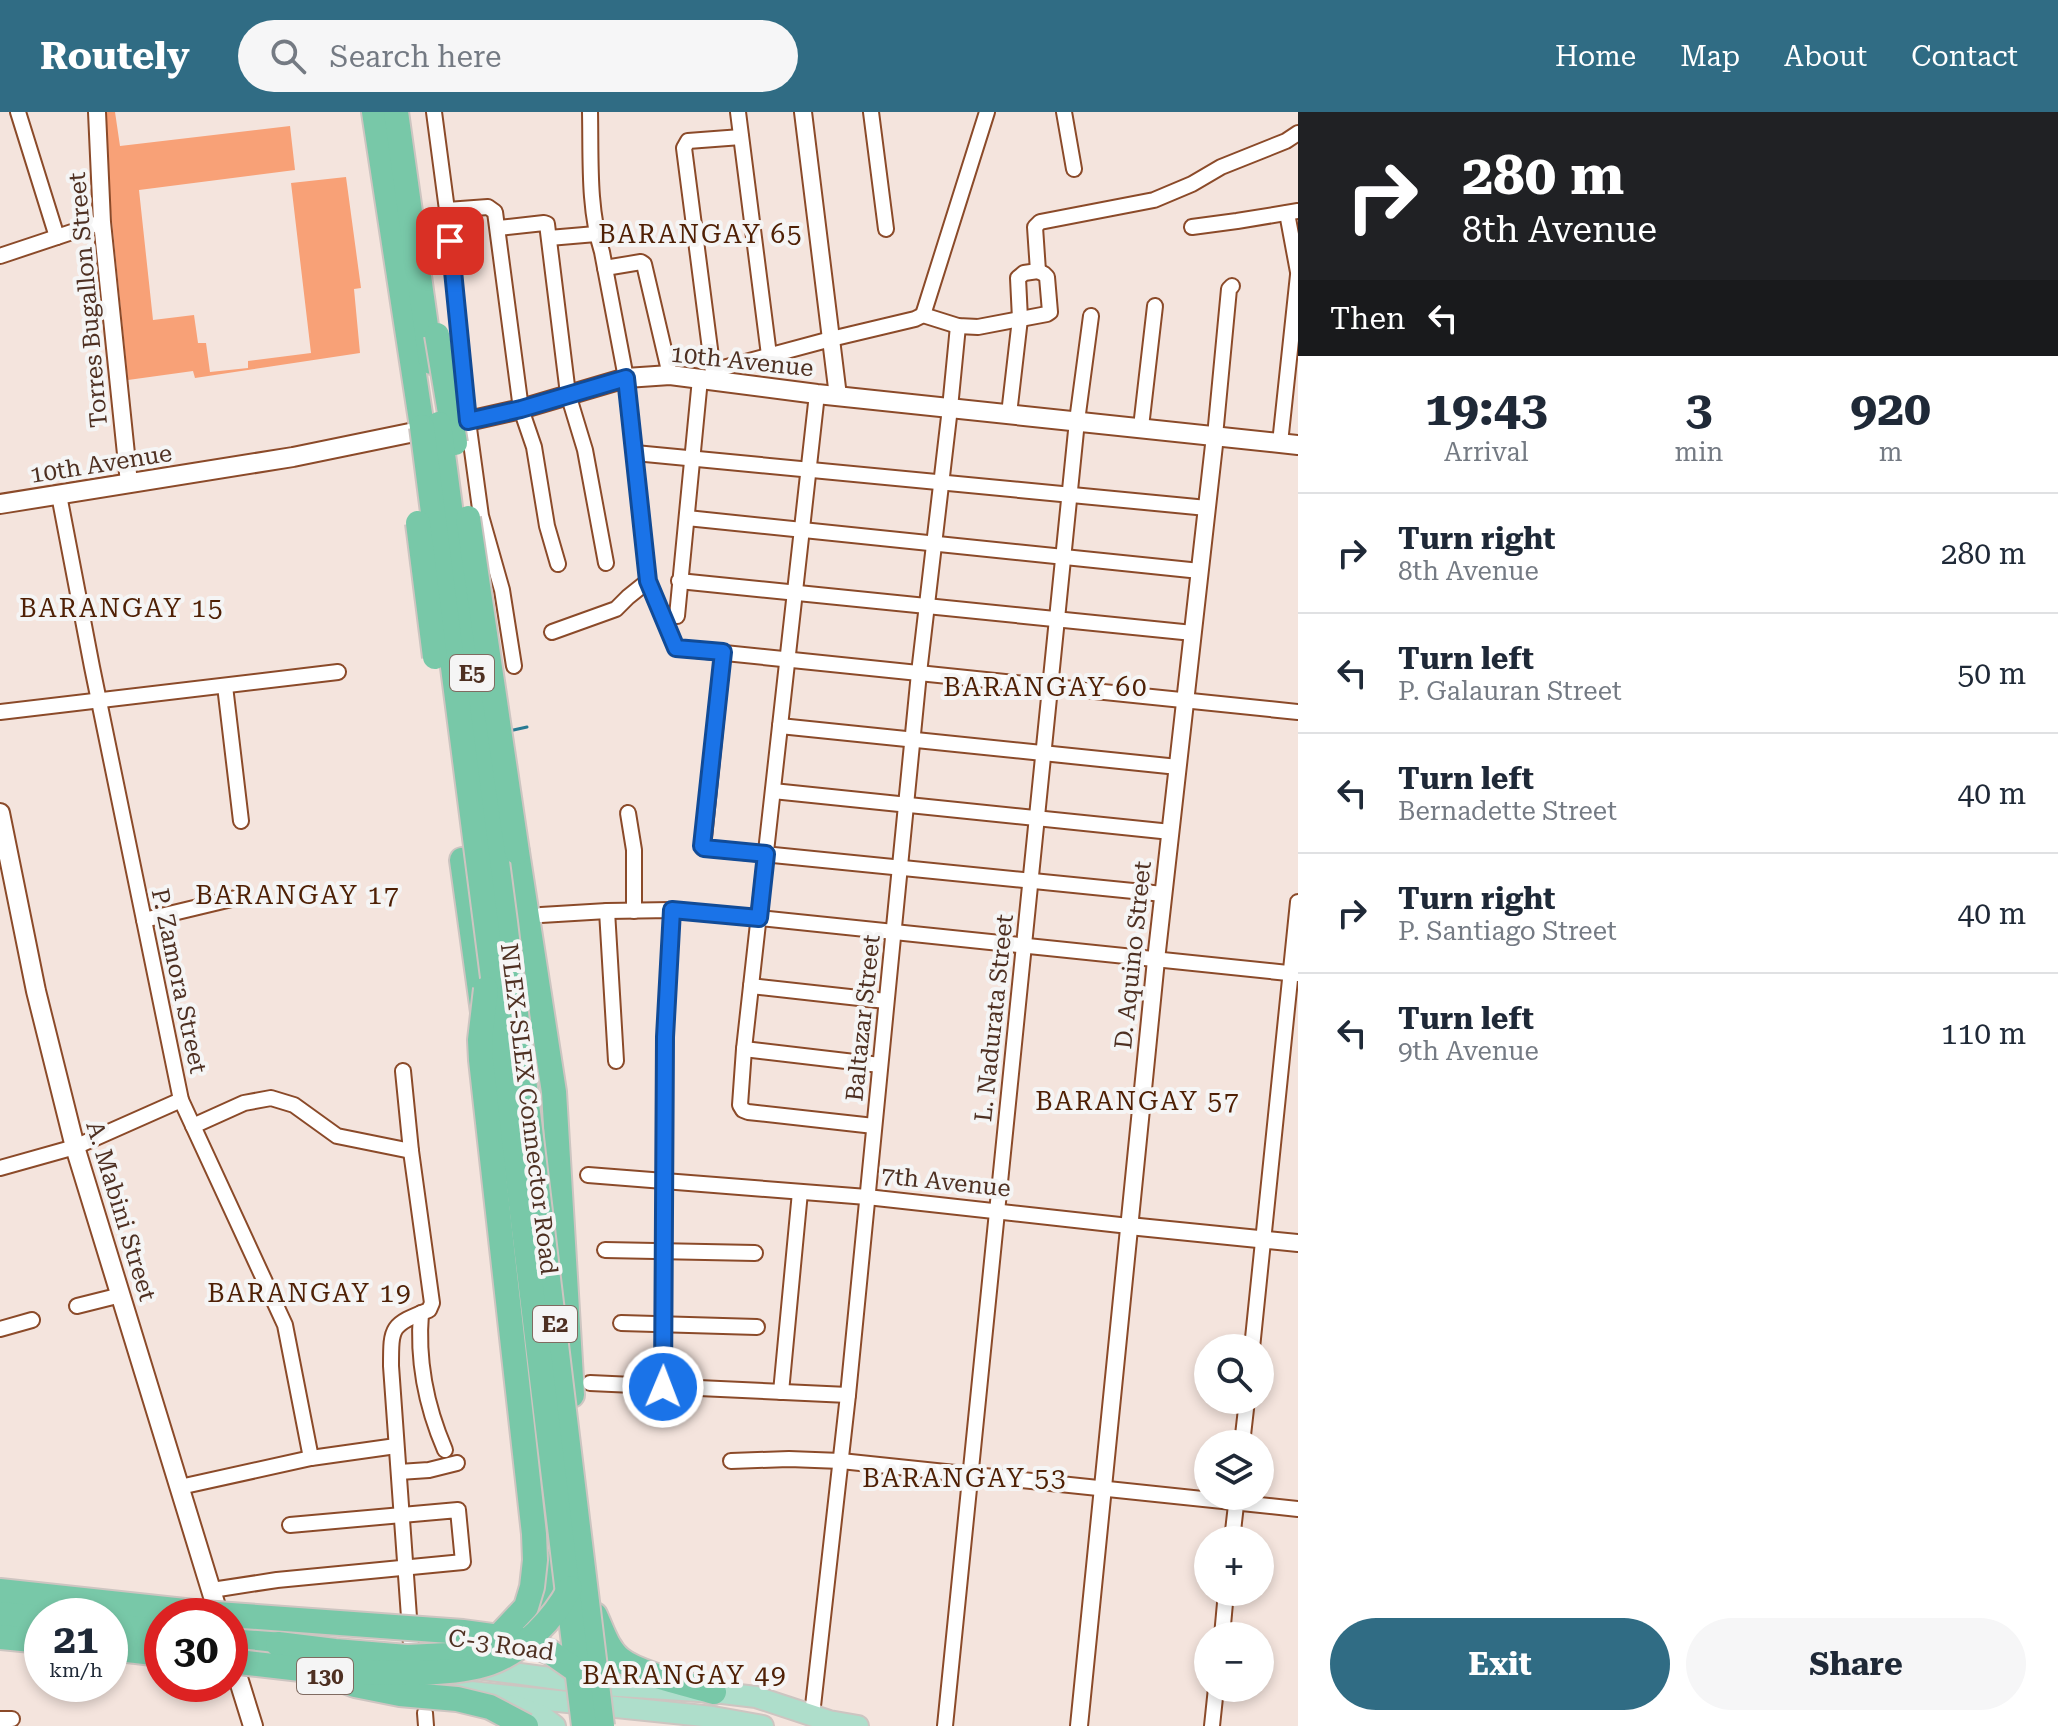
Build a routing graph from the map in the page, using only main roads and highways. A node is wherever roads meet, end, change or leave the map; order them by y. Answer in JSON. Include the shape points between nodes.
{"nodes":[{"id":1,"x":385,"y":117,"type":"edge"},
{"id":2,"x":1289,"y":444,"type":"edge"},
{"id":3,"x":0,"y":504,"type":"edge"},
{"id":4,"x":0,"y":813,"type":"edge"},
{"id":5,"x":496,"y":922,"type":"junction"},
{"id":6,"x":574,"y":1424,"type":"junction"},
{"id":7,"x":539,"y":1428,"type":"junction"},
{"id":8,"x":557,"y":1560,"type":"junction"},
{"id":9,"x":0,"y":1591,"type":"edge"},
{"id":10,"x":214,"y":1598,"type":"edge"},
{"id":11,"x":0,"y":1612,"type":"edge"},
{"id":12,"x":24,"y":1614,"type":"edge"},
{"id":13,"x":24,"y":1615,"type":"edge"},
{"id":14,"x":595,"y":1615,"type":"junction"},
{"id":15,"x":0,"y":1638,"type":"edge"},
{"id":16,"x":248,"y":1639,"type":"edge"},
{"id":17,"x":24,"y":1640,"type":"edge"},
{"id":18,"x":248,"y":1640,"type":"edge"},
{"id":19,"x":412,"y":1659,"type":"junction"},
{"id":20,"x":248,"y":1663,"type":"edge"},
{"id":21,"x":248,"y":1663,"type":"edge"},
{"id":22,"x":318,"y":1671,"type":"junction"},
{"id":23,"x":656,"y":1689,"type":"junction"},
{"id":24,"x":472,"y":1692,"type":"junction"},
{"id":25,"x":573,"y":1692,"type":"junction"},
{"id":26,"x":714,"y":1692,"type":"junction"},
{"id":27,"x":245,"y":1702,"type":"edge"},
{"id":28,"x":654,"y":1711,"type":"junction"},
{"id":29,"x":607,"y":1714,"type":"edge"},
{"id":30,"x":713,"y":1717,"type":"junction"},
{"id":31,"x":253,"y":1726,"type":"edge"},
{"id":32,"x":526,"y":1726,"type":"edge"},
{"id":33,"x":555,"y":1726,"type":"edge"},
{"id":34,"x":578,"y":1726,"type":"edge"},
{"id":35,"x":584,"y":1726,"type":"edge"},
{"id":36,"x":686,"y":1726,"type":"edge"},
{"id":37,"x":763,"y":1726,"type":"edge"},
{"id":38,"x":858,"y":1726,"type":"edge"}],
"edges":[{"from":1,"to":5,"type":"highway","number":"E5","bridge":true,"via":[[422,427]]},
{"from":1,"to":6,"type":"highway","bridge":true,"via":[[420,230],[554,1092]]},
{"from":1,"to":7,"type":"highway","bridge":true,"via":[[387,247],[422,562]]},
{"from":2,"to":3,"type":"main road","name":"10th Avenue","via":[[670,375],[626,378],[521,409],[293,457]]},
{"from":4,"to":10,"type":"main road","name":"A. Mabini Street","via":[[75,1147]]},
{"from":5,"to":18,"type":"highway","bridge":true,"via":[[480,1040],[534,1534],[526,1607],[496,1639],[448,1655],[407,1657]]},
{"from":5,"to":22,"type":"highway","bridge":true,"via":[[517,991],[555,1192],[590,1513],[582,1559],[562,1604],[543,1628],[492,1662],[450,1671]]},
{"from":5,"to":29,"type":"highway","name":"NLEX-SLEX Connector Road","number":"E2","bridge":true},
{"from":5,"to":35,"type":"highway","name":"NLEX-SLEX Connector Road","number":"E2","bridge":true},
{"from":6,"to":7,"type":"highway"},
{"from":6,"to":14,"type":"highway"},
{"from":7,"to":8,"type":"highway"},
{"from":8,"to":19,"type":"highway","via":[[544,1603],[528,1629],[506,1646],[483,1656]]},
{"from":8,"to":25,"type":"highway"},
{"from":9,"to":29,"type":"highway","bridge":true,"via":[[521,1640],[580,1673],[603,1699]]},
{"from":11,"to":12,"type":"main road"},
{"from":11,"to":13,"type":"highway"},
{"from":14,"to":26,"type":"highway","via":[[621,1660]]},
{"from":14,"to":29,"type":"highway"},
{"from":15,"to":17,"type":"highway"},
{"from":16,"to":19,"type":"main road","name":"C-3 Road","number":"130"},
{"from":19,"to":25,"type":"main road","name":"C-3 Road","number":"130"},
{"from":20,"to":22,"type":"highway","bridge":true},
{"from":21,"to":24,"type":"main road","name":"C-3 Road","number":"130"},
{"from":22,"to":32,"type":"highway","bridge":true,"via":[[355,1685],[490,1707]]},
{"from":23,"to":26,"type":"main road","name":"C-3 Road","number":"130"},
{"from":23,"to":28,"type":"main road"},
{"from":23,"to":29,"type":"main road","name":"C-3 Road","number":"130"},
{"from":24,"to":25,"type":"main road","name":"C-3 Road","number":"130"},
{"from":24,"to":33,"type":"main road","via":[[538,1714]]},
{"from":25,"to":29,"type":"main road","name":"C-3 Road","number":"130"},
{"from":25,"to":34,"type":"main road"},
{"from":26,"to":38,"type":"main road","name":"C-3 Road","number":"130","via":[[756,1697]]},
{"from":27,"to":31,"type":"main road"},
{"from":28,"to":29,"type":"main road","name":"C-3 Road","number":"130"},
{"from":28,"to":30,"type":"main road","name":"C-3 Road","number":"130"},
{"from":30,"to":36,"type":"main road"},
{"from":30,"to":37,"type":"main road","name":"C-3 Road","number":"130"}]}
